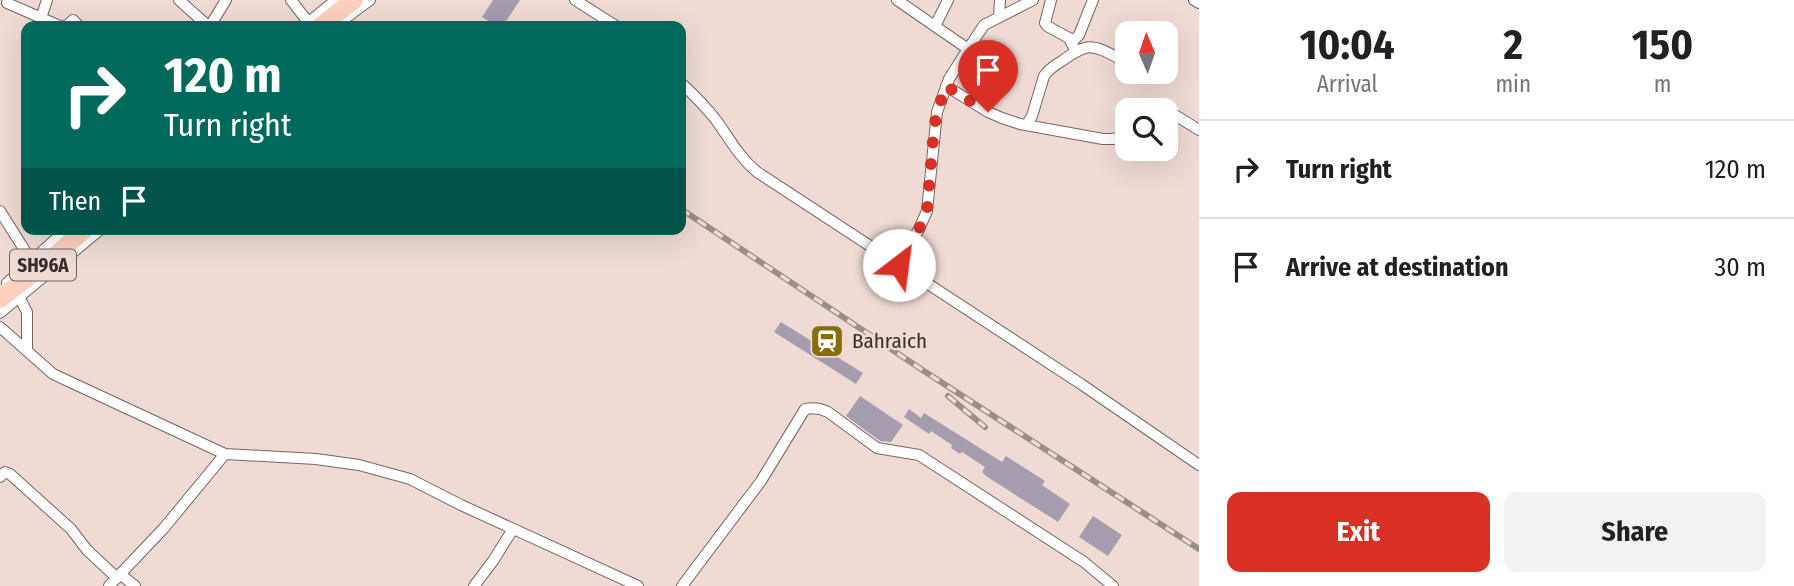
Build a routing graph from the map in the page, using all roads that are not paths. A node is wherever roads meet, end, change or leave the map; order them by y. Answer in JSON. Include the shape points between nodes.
{"nodes":[{"id":1,"x":47,"y":0,"type":"edge"},
{"id":2,"x":179,"y":0,"type":"edge"},
{"id":3,"x":226,"y":0,"type":"edge"},
{"id":4,"x":291,"y":0,"type":"edge"},
{"id":5,"x":336,"y":0,"type":"edge"},
{"id":6,"x":348,"y":0,"type":"edge"},
{"id":7,"x":370,"y":0,"type":"edge"},
{"id":8,"x":575,"y":0,"type":"edge"},
{"id":9,"x":897,"y":0,"type":"edge"},
{"id":10,"x":948,"y":0,"type":"edge"},
{"id":11,"x":1000,"y":0,"type":"edge"},
{"id":12,"x":1033,"y":0,"type":"edge"},
{"id":13,"x":1051,"y":0,"type":"edge"},
{"id":14,"x":1093,"y":0,"type":"edge"},
{"id":15,"x":1194,"y":0,"type":"edge"},
{"id":16,"x":7,"y":3,"type":"dead end"},
{"id":17,"x":1199,"y":3,"type":"edge"},
{"id":18,"x":355,"y":5,"type":"edge"},
{"id":19,"x":999,"y":17,"type":"junction"},
{"id":20,"x":41,"y":18,"type":"junction"},
{"id":21,"x":48,"y":21,"type":"edge"},
{"id":22,"x":203,"y":21,"type":"edge"},
{"id":23,"x":212,"y":21,"type":"edge"},
{"id":24,"x":308,"y":21,"type":"edge"},
{"id":25,"x":315,"y":21,"type":"edge"},
{"id":26,"x":320,"y":21,"type":"edge"},
{"id":27,"x":340,"y":21,"type":"edge"},
{"id":28,"x":608,"y":21,"type":"edge"},
{"id":29,"x":935,"y":26,"type":"junction"},
{"id":30,"x":1073,"y":46,"type":"junction"},
{"id":31,"x":968,"y":49,"type":"junction"},
{"id":32,"x":1115,"y":56,"type":"edge"},
{"id":33,"x":946,"y":86,"type":"junction"},
{"id":34,"x":686,"y":87,"type":"edge"},
{"id":35,"x":1178,"y":117,"type":"edge"},
{"id":36,"x":1027,"y":124,"type":"junction"},
{"id":37,"x":1199,"y":130,"type":"edge"},
{"id":38,"x":1115,"y":138,"type":"edge"},
{"id":39,"x":0,"y":211,"type":"edge"},
{"id":40,"x":61,"y":235,"type":"edge"},
{"id":41,"x":78,"y":235,"type":"edge"},
{"id":42,"x":93,"y":235,"type":"edge"},
{"id":43,"x":33,"y":261,"type":"junction"},
{"id":44,"x":899,"y":265,"type":"junction"},
{"id":45,"x":41,"y":279,"type":"junction"},
{"id":46,"x":0,"y":289,"type":"edge"},
{"id":47,"x":19,"y":297,"type":"junction"},
{"id":48,"x":0,"y":299,"type":"edge"},
{"id":49,"x":0,"y":313,"type":"edge"},
{"id":50,"x":0,"y":327,"type":"edge"},
{"id":51,"x":27,"y":351,"type":"junction"},
{"id":52,"x":225,"y":454,"type":"junction"},
{"id":53,"x":1199,"y":465,"type":"edge"},
{"id":54,"x":0,"y":477,"type":"edge"},
{"id":55,"x":513,"y":529,"type":"junction"},
{"id":56,"x":115,"y":579,"type":"edge"},
{"id":57,"x":685,"y":585,"type":"edge"},
{"id":58,"x":135,"y":586,"type":"edge"},
{"id":59,"x":474,"y":586,"type":"edge"},
{"id":60,"x":638,"y":586,"type":"edge"},
{"id":61,"x":1113,"y":586,"type":"edge"}],
"edges":[{"from":1,"to":20,"type":"street"},
{"from":2,"to":22,"type":"street"},
{"from":3,"to":23,"type":"street"},
{"from":4,"to":24,"type":"street"},
{"from":5,"to":25,"type":"street"},
{"from":6,"to":18,"type":"street"},
{"from":7,"to":18,"type":"street"},
{"from":8,"to":28,"type":"street"},
{"from":9,"to":29,"type":"street"},
{"from":10,"to":29,"type":"street"},
{"from":11,"to":19,"type":"street"},
{"from":12,"to":19,"type":"street"},
{"from":13,"to":30,"type":"street","via":[[1045,25],[1069,38]]},
{"from":14,"to":30,"type":"street"},
{"from":15,"to":17,"type":"street"},
{"from":16,"to":20,"type":"street"},
{"from":18,"to":26,"type":"main road","bridge":true},
{"from":18,"to":27,"type":"street"},
{"from":19,"to":31,"type":"street","via":[[984,24]]},
{"from":20,"to":21,"type":"street"},
{"from":29,"to":31,"type":"street"},
{"from":30,"to":32,"type":"street","via":[[1096,48]]},
{"from":30,"to":36,"type":"street","via":[[1044,76]]},
{"from":31,"to":33,"type":"street"},
{"from":33,"to":36,"type":"street","via":[[988,112]]},
{"from":33,"to":44,"type":"street","via":[[934,128],[927,211]]},
{"from":34,"to":44,"type":"street","via":[[747,164]]},
{"from":35,"to":37,"type":"street"},
{"from":36,"to":38,"type":"street"},
{"from":39,"to":43,"type":"street"},
{"from":40,"to":43,"type":"street"},
{"from":41,"to":48,"type":"main road","number":"SH96A","bridge":true},
{"from":42,"to":45,"type":"street"},
{"from":43,"to":45,"type":"street"},
{"from":43,"to":46,"type":"street"},
{"from":44,"to":53,"type":"street"},
{"from":45,"to":47,"type":"street"},
{"from":47,"to":49,"type":"street"},
{"from":47,"to":51,"type":"street","via":[[27,312]]},
{"from":50,"to":51,"type":"street"},
{"from":51,"to":52,"type":"street","via":[[53,373]]},
{"from":52,"to":55,"type":"street","via":[[359,465],[410,479]]},
{"from":52,"to":56,"type":"street"},
{"from":54,"to":56,"type":"street","via":[[10,474],[71,529]]},
{"from":55,"to":59,"type":"street"},
{"from":55,"to":60,"type":"street"},
{"from":56,"to":58,"type":"street"},
{"from":57,"to":61,"type":"street","via":[[761,481],[805,409],[820,408],[877,448],[919,455],[1084,562]]}]}
